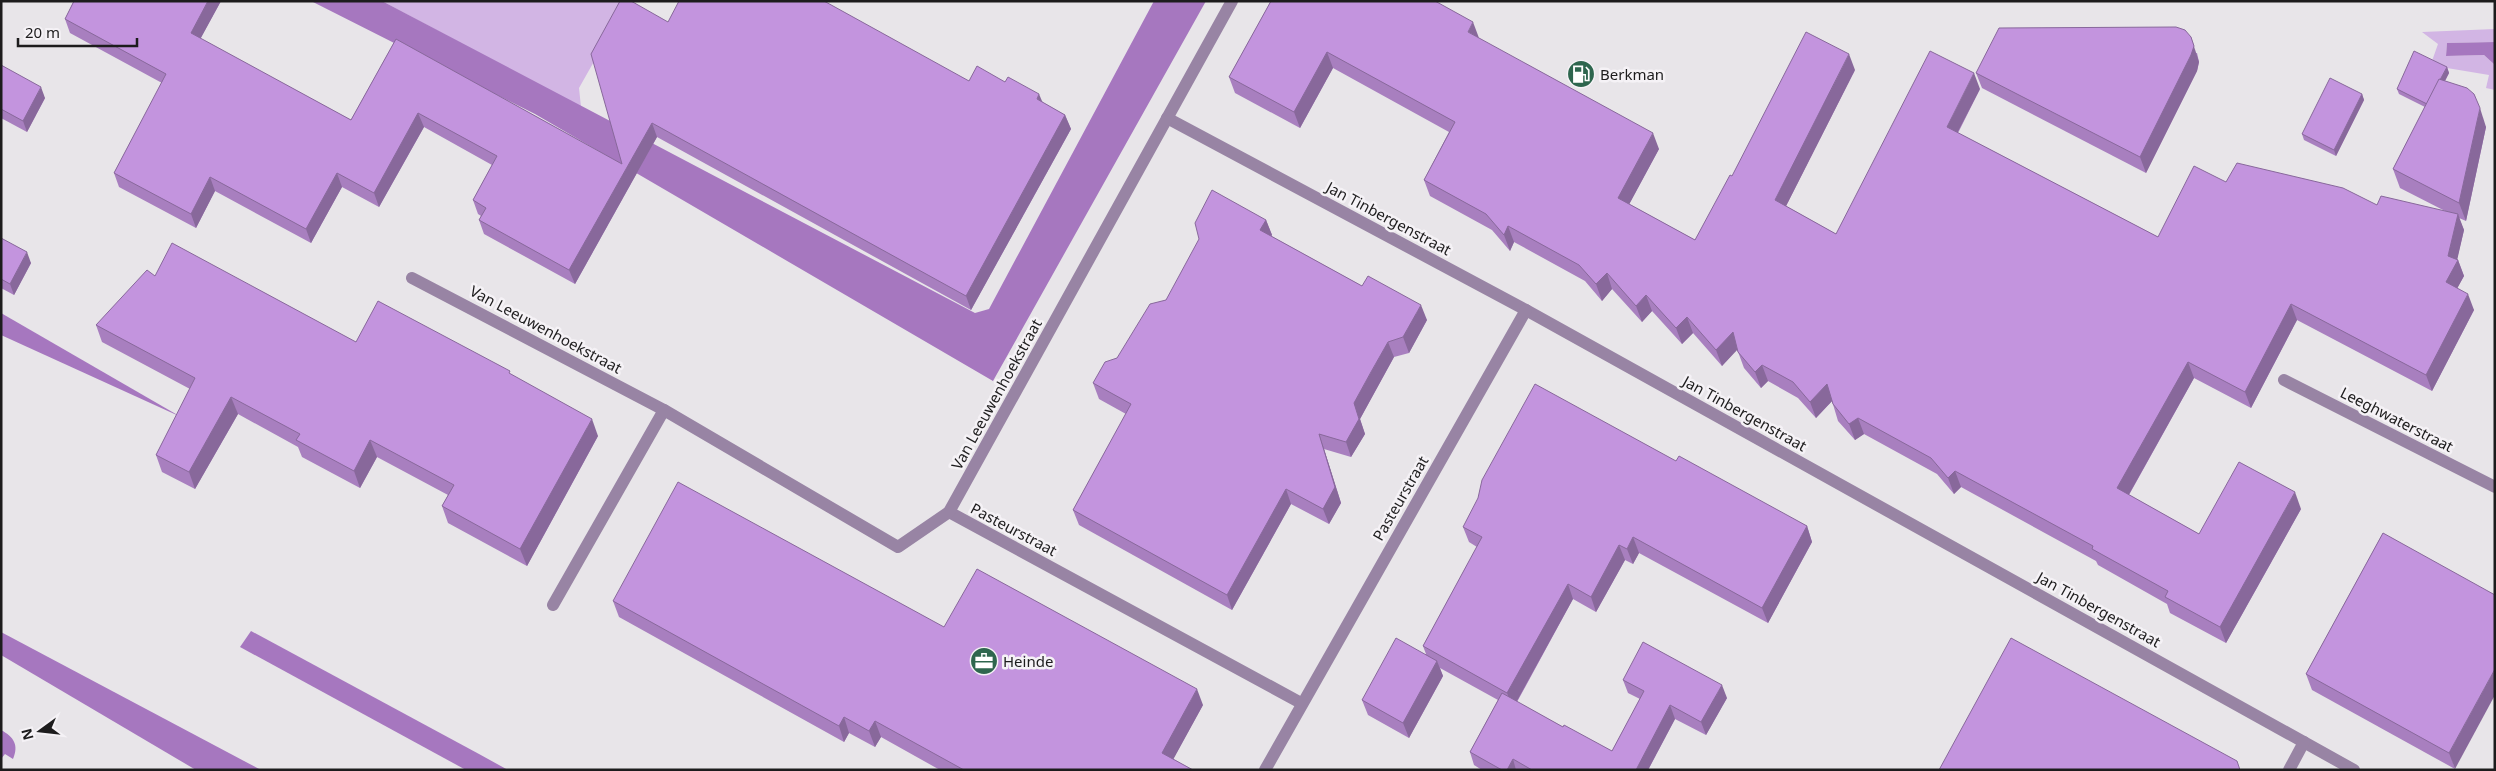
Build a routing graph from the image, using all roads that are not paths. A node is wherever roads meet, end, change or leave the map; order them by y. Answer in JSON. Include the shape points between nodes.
{"nodes":[{"id":1,"x":1232,"y":1,"type":"edge"},
{"id":2,"x":1167,"y":118,"type":"junction"},
{"id":3,"x":412,"y":278,"type":"dead end"},
{"id":4,"x":1526,"y":310,"type":"junction"},
{"id":5,"x":2284,"y":380,"type":"dead end"},
{"id":6,"x":664,"y":410,"type":"junction"},
{"id":7,"x":2495,"y":487,"type":"edge"},
{"id":8,"x":949,"y":512,"type":"junction"},
{"id":9,"x":553,"y":605,"type":"dead end"},
{"id":10,"x":1302,"y":703,"type":"junction"},
{"id":11,"x":2304,"y":742,"type":"junction"},
{"id":12,"x":1265,"y":770,"type":"edge"},
{"id":13,"x":2289,"y":770,"type":"edge"},
{"id":14,"x":2354,"y":770,"type":"edge"}],
"edges":[{"from":1,"to":2,"type":"street","name":"Van Leeuwenhoekstraat"},
{"from":2,"to":4,"type":"street","name":"Jan Tinbergenstraat"},
{"from":2,"to":8,"type":"street","name":"Van Leeuwenhoekstraat"},
{"from":3,"to":6,"type":"street","name":"Van Leeuwenhoekstraat"},
{"from":4,"to":10,"type":"street","name":"Pasteurstraat"},
{"from":4,"to":11,"type":"street","name":"Jan Tinbergenstraat"},
{"from":5,"to":7,"type":"street","name":"Leeghwaterstraat"},
{"from":6,"to":8,"type":"street","name":"Van Leeuwenhoekstraat","via":[[898,547]]},
{"from":6,"to":9,"type":"street"},
{"from":8,"to":10,"type":"street","name":"Pasteurstraat"},
{"from":10,"to":12,"type":"street","name":"Pasteurstraat"},
{"from":11,"to":13,"type":"street"},
{"from":11,"to":14,"type":"street","name":"Jan Tinbergenstraat"}]}
